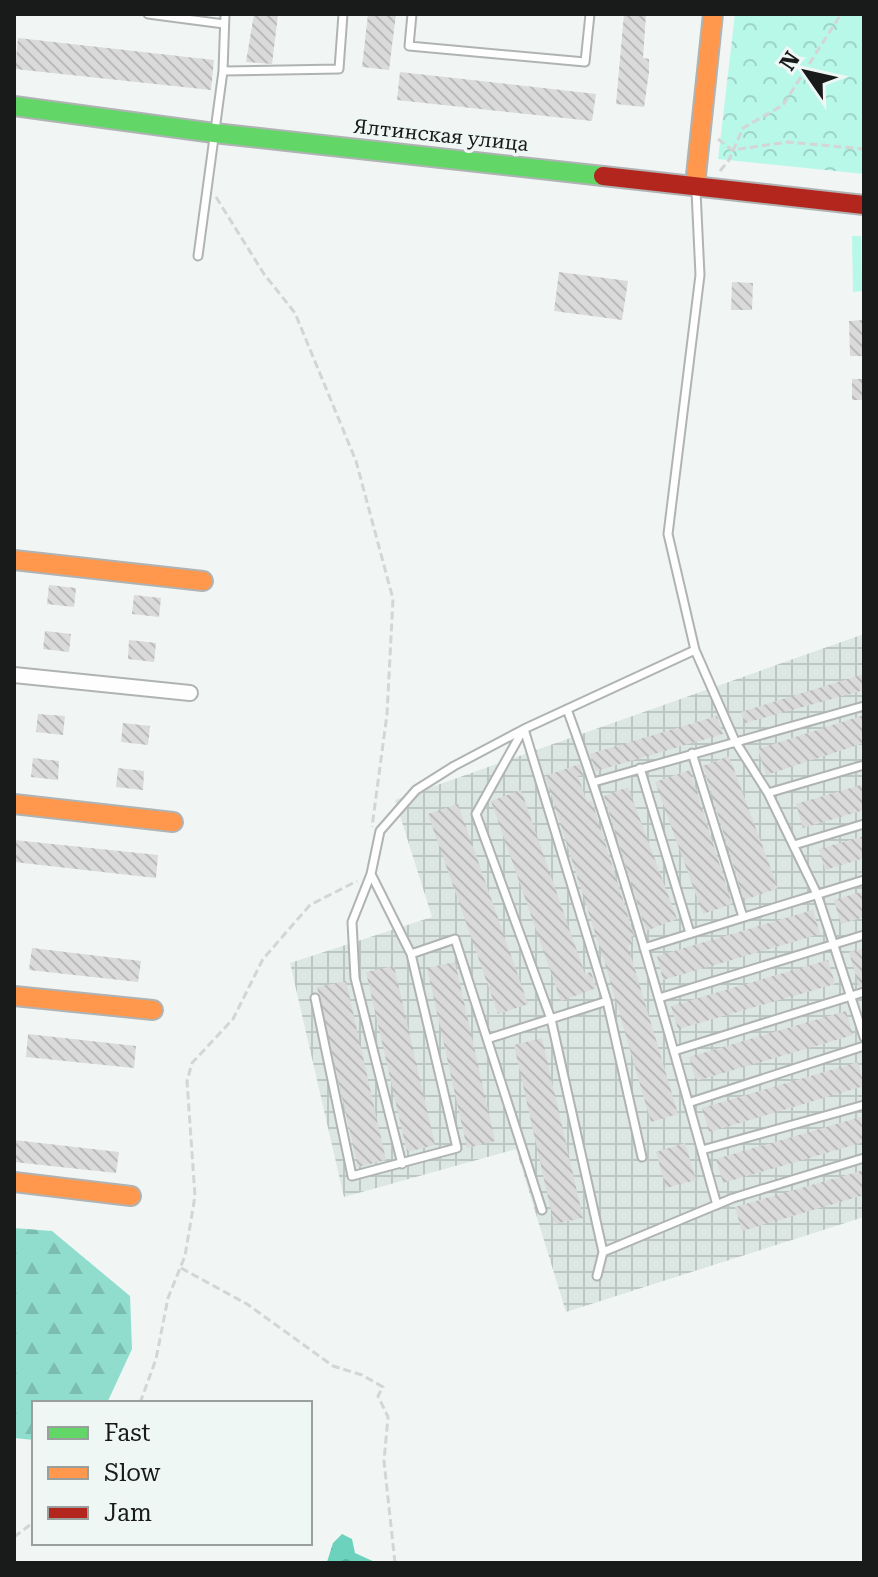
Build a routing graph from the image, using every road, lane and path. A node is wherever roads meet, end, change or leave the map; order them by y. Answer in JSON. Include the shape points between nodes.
{"nodes":[{"id":1,"x":148,"y":14,"type":"edge"},
{"id":2,"x":225,"y":14,"type":"edge"},
{"id":3,"x":343,"y":14,"type":"edge"},
{"id":4,"x":412,"y":14,"type":"edge"},
{"id":5,"x":590,"y":14,"type":"edge"},
{"id":6,"x":713,"y":14,"type":"edge"},
{"id":7,"x":841,"y":14,"type":"edge"},
{"id":8,"x":224,"y":24,"type":"junction"},
{"id":9,"x":223,"y":71,"type":"junction"},
{"id":10,"x":14,"y":106,"type":"edge"},
{"id":11,"x":702,"y":121,"type":"junction"},
{"id":12,"x":214,"y":133,"type":"junction"},
{"id":13,"x":864,"y":149,"type":"edge"},
{"id":14,"x":732,"y":150,"type":"junction"},
{"id":15,"x":207,"y":183,"type":"junction"},
{"id":16,"x":704,"y":186,"type":"junction"},
{"id":17,"x":864,"y":205,"type":"edge"},
{"id":18,"x":198,"y":256,"type":"dead end"},
{"id":19,"x":14,"y":560,"type":"edge"},
{"id":20,"x":203,"y":581,"type":"dead end"},
{"id":21,"x":695,"y":650,"type":"junction"},
{"id":22,"x":14,"y":675,"type":"edge"},
{"id":23,"x":190,"y":693,"type":"dead end"},
{"id":24,"x":864,"y":706,"type":"edge"},
{"id":25,"x":567,"y":709,"type":"junction"},
{"id":26,"x":524,"y":729,"type":"junction"},
{"id":27,"x":735,"y":741,"type":"junction"},
{"id":28,"x":692,"y":753,"type":"junction"},
{"id":29,"x":864,"y":765,"type":"edge"},
{"id":30,"x":640,"y":768,"type":"junction"},
{"id":31,"x":594,"y":782,"type":"junction"},
{"id":32,"x":768,"y":793,"type":"junction"},
{"id":33,"x":14,"y":804,"type":"edge"},
{"id":34,"x":173,"y":822,"type":"dead end"},
{"id":35,"x":864,"y":824,"type":"edge"},
{"id":36,"x":371,"y":835,"type":"dead end"},
{"id":37,"x":794,"y":845,"type":"junction"},
{"id":38,"x":371,"y":874,"type":"junction"},
{"id":39,"x":864,"y":880,"type":"edge"},
{"id":40,"x":817,"y":894,"type":"junction"},
{"id":41,"x":743,"y":917,"type":"junction"},
{"id":42,"x":690,"y":933,"type":"junction"},
{"id":43,"x":864,"y":935,"type":"edge"},
{"id":44,"x":834,"y":944,"type":"junction"},
{"id":45,"x":644,"y":948,"type":"junction"},
{"id":46,"x":411,"y":954,"type":"junction"},
{"id":47,"x":864,"y":992,"type":"edge"},
{"id":48,"x":14,"y":996,"type":"edge"},
{"id":49,"x":851,"y":996,"type":"junction"},
{"id":50,"x":315,"y":998,"type":"dead end"},
{"id":51,"x":659,"y":998,"type":"junction"},
{"id":52,"x":607,"y":1001,"type":"junction"},
{"id":53,"x":153,"y":1010,"type":"dead end"},
{"id":54,"x":551,"y":1019,"type":"junction"},
{"id":55,"x":864,"y":1037,"type":"edge"},
{"id":56,"x":487,"y":1039,"type":"junction"},
{"id":57,"x":864,"y":1046,"type":"edge"},
{"id":58,"x":674,"y":1051,"type":"junction"},
{"id":59,"x":688,"y":1103,"type":"junction"},
{"id":60,"x":864,"y":1105,"type":"edge"},
{"id":61,"x":702,"y":1150,"type":"junction"},
{"id":62,"x":642,"y":1157,"type":"dead end"},
{"id":63,"x":864,"y":1158,"type":"edge"},
{"id":64,"x":402,"y":1164,"type":"junction"},
{"id":65,"x":14,"y":1182,"type":"edge"},
{"id":66,"x":131,"y":1196,"type":"dead end"},
{"id":67,"x":717,"y":1205,"type":"junction"},
{"id":68,"x":542,"y":1210,"type":"dead end"},
{"id":69,"x":603,"y":1252,"type":"junction"},
{"id":70,"x":180,"y":1268,"type":"junction"},
{"id":71,"x":597,"y":1276,"type":"dead end"},
{"id":72,"x":141,"y":1401,"type":"edge"},
{"id":73,"x":32,"y":1524,"type":"edge"},
{"id":74,"x":14,"y":1537,"type":"edge"},
{"id":75,"x":395,"y":1563,"type":"edge"}],
"edges":[{"from":1,"to":8,"type":"lane"},
{"from":2,"to":8,"type":"lane"},
{"from":3,"to":9,"type":"lane","via":[[339,69]]},
{"from":4,"to":5,"type":"lane","via":[[409,46],[585,62]]},
{"from":6,"to":11,"type":"street"},
{"from":7,"to":14,"type":"path","via":[[783,105],[743,128]]},
{"from":8,"to":9,"type":"lane"},
{"from":9,"to":12,"type":"lane"},
{"from":10,"to":12,"type":"street","name":"Ялтинская улица"},
{"from":11,"to":14,"type":"path"},
{"from":11,"to":16,"type":"street"},
{"from":12,"to":15,"type":"lane"},
{"from":12,"to":16,"type":"street","name":"Ялтинская улица"},
{"from":13,"to":14,"type":"path","via":[[788,142]]},
{"from":14,"to":16,"type":"path"},
{"from":15,"to":18,"type":"lane"},
{"from":15,"to":36,"type":"path","via":[[295,313],[356,461],[393,599],[387,714]]},
{"from":16,"to":17,"type":"street","name":"Ялтинская улица"},
{"from":16,"to":21,"type":"lane","via":[[700,275],[668,534]]},
{"from":19,"to":20,"type":"street"},
{"from":21,"to":25,"type":"lane"},
{"from":21,"to":27,"type":"lane"},
{"from":22,"to":23,"type":"street"},
{"from":24,"to":27,"type":"lane"},
{"from":25,"to":26,"type":"lane"},
{"from":25,"to":31,"type":"lane"},
{"from":26,"to":38,"type":"lane","via":[[416,790],[380,831]]},
{"from":26,"to":52,"type":"lane"},
{"from":26,"to":54,"type":"lane","via":[[476,814]]},
{"from":27,"to":28,"type":"lane"},
{"from":27,"to":32,"type":"lane"},
{"from":28,"to":30,"type":"lane"},
{"from":28,"to":41,"type":"lane"},
{"from":29,"to":32,"type":"lane"},
{"from":30,"to":31,"type":"lane"},
{"from":30,"to":42,"type":"lane"},
{"from":31,"to":45,"type":"lane"},
{"from":32,"to":37,"type":"lane"},
{"from":33,"to":34,"type":"street"},
{"from":35,"to":37,"type":"lane"},
{"from":37,"to":40,"type":"lane"},
{"from":38,"to":46,"type":"lane"},
{"from":38,"to":64,"type":"lane","via":[[352,922],[355,978]]},
{"from":38,"to":70,"type":"path","via":[[310,905],[263,959],[233,1019],[192,1063],[187,1081],[195,1196]]},
{"from":39,"to":40,"type":"lane"},
{"from":40,"to":41,"type":"lane"},
{"from":40,"to":44,"type":"lane"},
{"from":41,"to":42,"type":"lane"},
{"from":42,"to":45,"type":"lane"},
{"from":43,"to":44,"type":"lane"},
{"from":44,"to":49,"type":"lane"},
{"from":44,"to":51,"type":"lane"},
{"from":45,"to":51,"type":"lane"},
{"from":46,"to":56,"type":"lane","via":[[455,939]]},
{"from":46,"to":64,"type":"lane","via":[[457,1148]]},
{"from":47,"to":49,"type":"lane"},
{"from":48,"to":53,"type":"street"},
{"from":49,"to":55,"type":"lane"},
{"from":49,"to":58,"type":"lane"},
{"from":50,"to":64,"type":"lane","via":[[352,1176]]},
{"from":51,"to":58,"type":"lane"},
{"from":52,"to":54,"type":"lane"},
{"from":52,"to":62,"type":"lane"},
{"from":54,"to":56,"type":"lane"},
{"from":54,"to":69,"type":"lane"},
{"from":56,"to":68,"type":"lane"},
{"from":57,"to":59,"type":"lane"},
{"from":58,"to":59,"type":"lane"},
{"from":59,"to":61,"type":"lane"},
{"from":60,"to":61,"type":"lane"},
{"from":61,"to":67,"type":"lane"},
{"from":63,"to":67,"type":"lane"},
{"from":65,"to":66,"type":"street"},
{"from":67,"to":69,"type":"lane"},
{"from":69,"to":71,"type":"lane"},
{"from":70,"to":72,"type":"path"},
{"from":70,"to":75,"type":"path","via":[[247,1304],[333,1366],[383,1387],[378,1396],[388,1417],[384,1461]]},
{"from":73,"to":74,"type":"path"}]}
